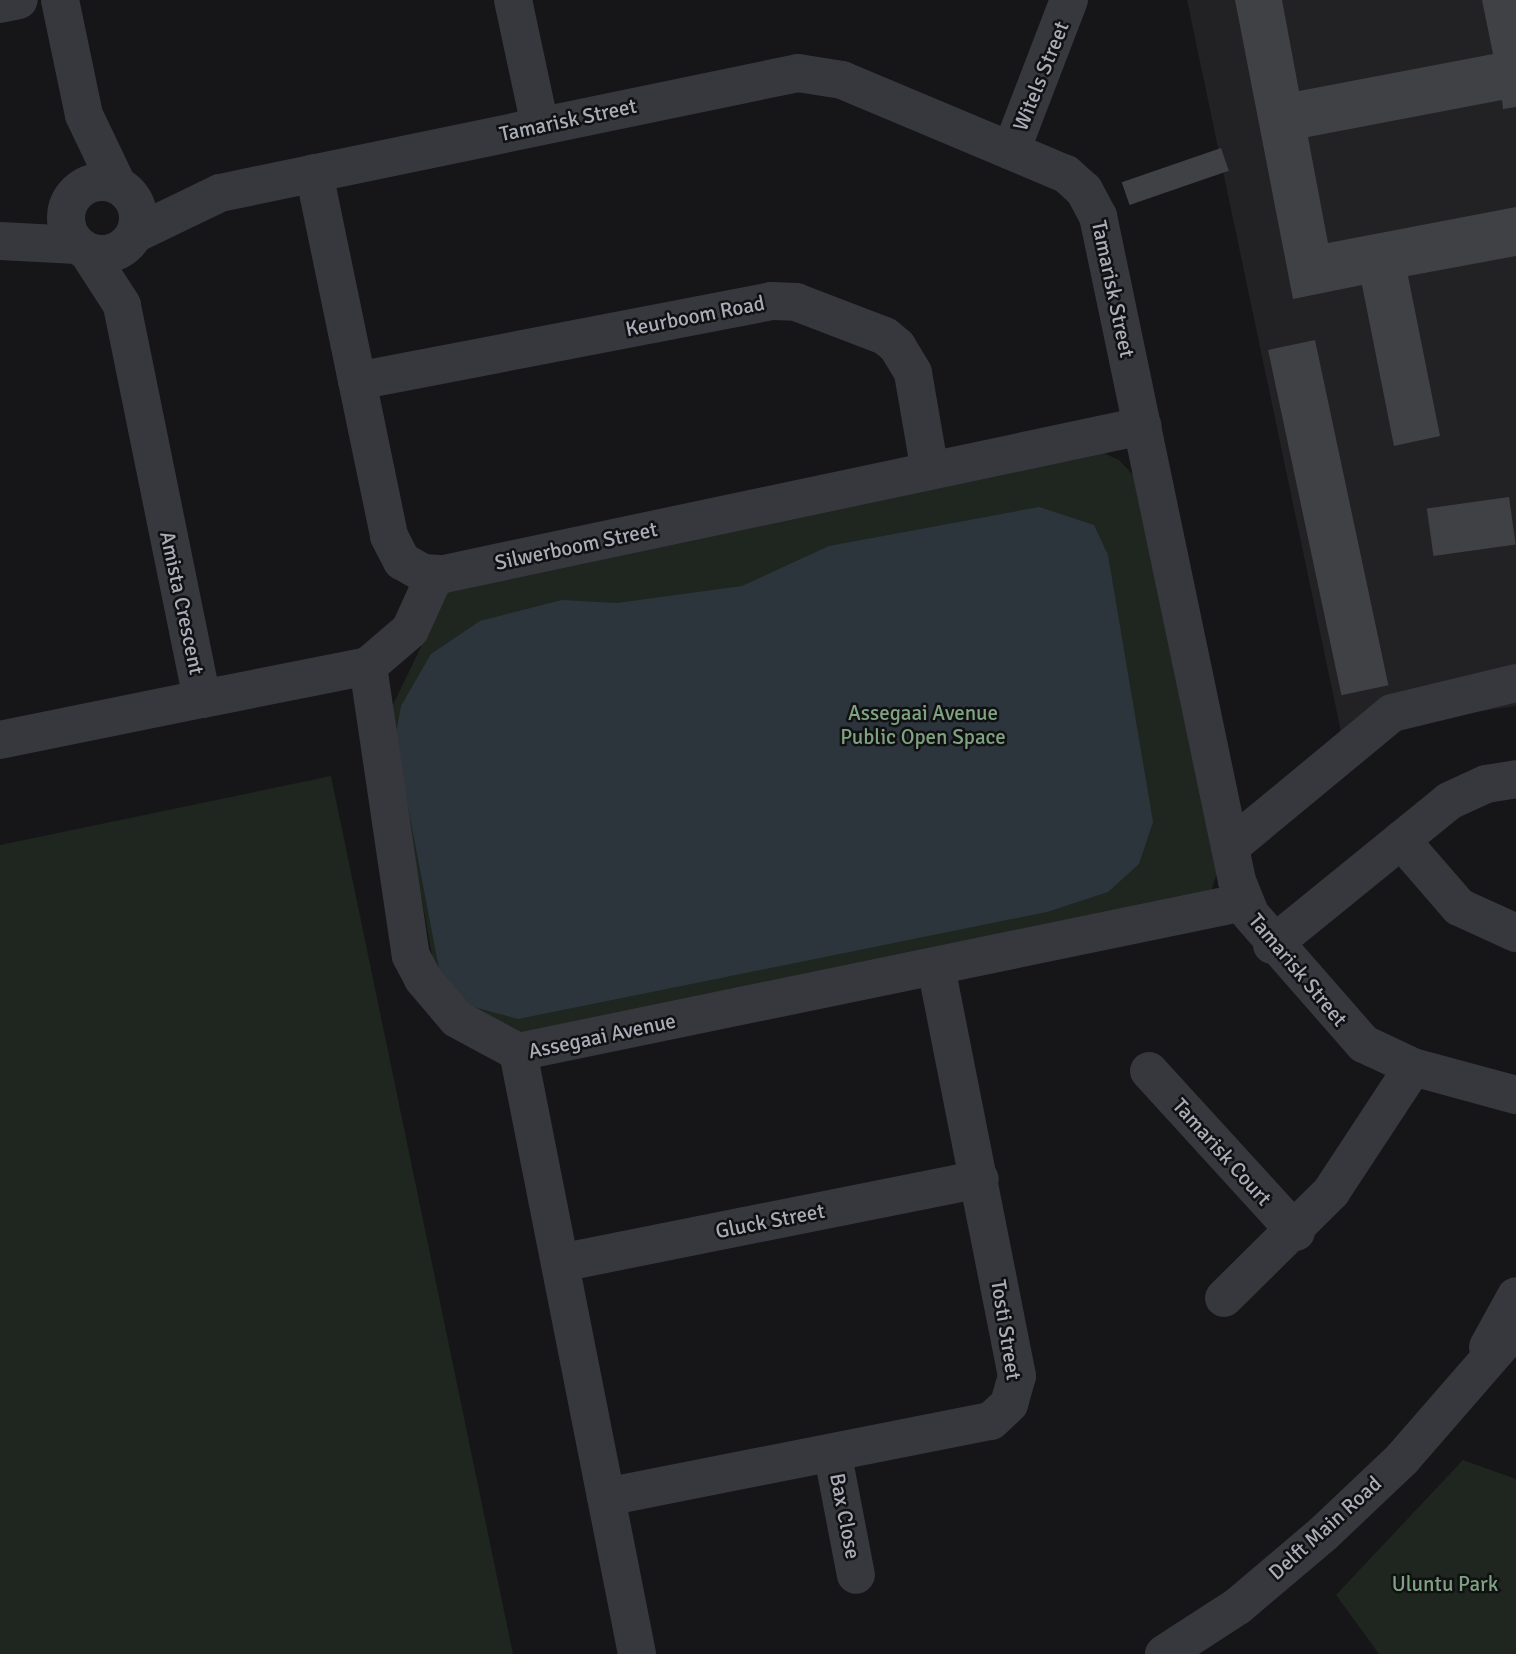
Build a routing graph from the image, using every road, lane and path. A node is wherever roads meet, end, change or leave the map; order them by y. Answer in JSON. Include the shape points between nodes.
{"nodes":[{"id":1,"x":19,"y":0,"type":"edge"},
{"id":2,"x":60,"y":0,"type":"edge"},
{"id":3,"x":513,"y":0,"type":"edge"},
{"id":4,"x":1069,"y":0,"type":"edge"},
{"id":5,"x":0,"y":4,"type":"edge"},
{"id":6,"x":84,"y":115,"type":"junction"},
{"id":7,"x":540,"y":126,"type":"junction"},
{"id":8,"x":1011,"y":151,"type":"junction"},
{"id":9,"x":314,"y":173,"type":"junction"},
{"id":10,"x":122,"y":187,"type":"junction"},
{"id":11,"x":220,"y":193,"type":"junction"},
{"id":12,"x":72,"y":195,"type":"junction"},
{"id":13,"x":0,"y":232,"type":"edge"},
{"id":14,"x":131,"y":239,"type":"junction"},
{"id":15,"x":0,"y":241,"type":"edge"},
{"id":16,"x":82,"y":248,"type":"junction"},
{"id":17,"x":122,"y":305,"type":"junction"},
{"id":18,"x":357,"y":381,"type":"junction"},
{"id":19,"x":1142,"y":426,"type":"junction"},
{"id":20,"x":930,"y":471,"type":"junction"},
{"id":21,"x":435,"y":575,"type":"junction"},
{"id":22,"x":368,"y":666,"type":"junction"},
{"id":23,"x":1516,"y":683,"type":"edge"},
{"id":24,"x":202,"y":699,"type":"junction"},
{"id":25,"x":0,"y":740,"type":"edge"},
{"id":26,"x":1516,"y":779,"type":"edge"},
{"id":27,"x":1401,"y":840,"type":"junction"},
{"id":28,"x":1230,"y":847,"type":"junction"},
{"id":29,"x":1244,"y":902,"type":"junction"},
{"id":30,"x":1516,"y":933,"type":"edge"},
{"id":31,"x":1272,"y":945,"type":"junction"},
{"id":32,"x":936,"y":968,"type":"junction"},
{"id":33,"x":518,"y":1052,"type":"junction"},
{"id":34,"x":1419,"y":1069,"type":"junction"},
{"id":35,"x":1149,"y":1071,"type":"dead end"},
{"id":36,"x":1516,"y":1096,"type":"edge"},
{"id":37,"x":1516,"y":1120,"type":"edge"},
{"id":38,"x":980,"y":1180,"type":"junction"},
{"id":39,"x":1296,"y":1232,"type":"junction"},
{"id":40,"x":560,"y":1263,"type":"junction"},
{"id":41,"x":1516,"y":1296,"type":"edge"},
{"id":42,"x":1224,"y":1298,"type":"dead end"},
{"id":43,"x":1516,"y":1328,"type":"edge"},
{"id":44,"x":1468,"y":1382,"type":"junction"},
{"id":45,"x":833,"y":1456,"type":"junction"},
{"id":46,"x":606,"y":1497,"type":"junction"},
{"id":47,"x":856,"y":1575,"type":"dead end"},
{"id":48,"x":637,"y":1654,"type":"edge"},
{"id":49,"x":1164,"y":1654,"type":"edge"}],
"edges":[{"from":1,"to":5,"type":"street"},
{"from":2,"to":6,"type":"street"},
{"from":3,"to":7,"type":"street"},
{"from":4,"to":8,"type":"street","name":"Witels Street"},
{"from":6,"to":10,"type":"street"},
{"from":6,"to":12,"type":"street"},
{"from":7,"to":8,"type":"street","name":"Tamarisk Street","via":[[798,73],[842,80]]},
{"from":7,"to":9,"type":"street","name":"Tamarisk Street"},
{"from":8,"to":19,"type":"street","name":"Tamarisk Street","via":[[1066,174],[1093,202]]},
{"from":9,"to":11,"type":"street","name":"Tamarisk Street"},
{"from":9,"to":18,"type":"street"},
{"from":10,"to":11,"type":"street","name":"Tamarisk Street"},
{"from":10,"to":12,"type":"street","via":[[92,184]]},
{"from":10,"to":14,"type":"street","via":[[138,209]]},
{"from":11,"to":14,"type":"street","name":"Tamarisk Street"},
{"from":12,"to":13,"type":"street"},
{"from":12,"to":16,"type":"street","via":[[66,219]]},
{"from":14,"to":16,"type":"street","via":[[115,252]]},
{"from":14,"to":17,"type":"street","name":"Amista Crescent"},
{"from":15,"to":16,"type":"street"},
{"from":16,"to":17,"type":"street","name":"Amista Crescent"},
{"from":17,"to":24,"type":"street","name":"Amista Crescent"},
{"from":18,"to":20,"type":"street","name":"Keurboom Road","via":[[771,301],[796,302],[885,336],[898,346],[913,373]]},
{"from":18,"to":21,"type":"street","via":[[388,536],[402,561]]},
{"from":19,"to":20,"type":"street","name":"Silwerboom Street"},
{"from":19,"to":28,"type":"street","name":"Tamarisk Street"},
{"from":20,"to":21,"type":"street","name":"Silwerboom Street"},
{"from":21,"to":22,"type":"street","via":[[410,630]]},
{"from":22,"to":24,"type":"street"},
{"from":22,"to":33,"type":"street","via":[[411,956],[423,979],[457,1019]]},
{"from":23,"to":28,"type":"street","via":[[1392,713]]},
{"from":24,"to":25,"type":"street","name":"Amista Crescent"},
{"from":26,"to":27,"type":"street","via":[[1470,789]]},
{"from":27,"to":30,"type":"street","via":[[1459,907]]},
{"from":27,"to":31,"type":"street"},
{"from":28,"to":29,"type":"street","name":"Tamarisk Street"},
{"from":29,"to":31,"type":"street","name":"Tamarisk Street"},
{"from":29,"to":32,"type":"street","name":"Assegaai Avenue"},
{"from":31,"to":34,"type":"street","name":"Tamarisk Street","via":[[1346,1029],[1382,1055]]},
{"from":32,"to":33,"type":"street","name":"Assegaai Avenue"},
{"from":32,"to":38,"type":"street","name":"Tosti Street"},
{"from":33,"to":40,"type":"street","name":"Assegaai Avenue"},
{"from":34,"to":36,"type":"street","name":"Tamarisk Street"},
{"from":34,"to":37,"type":"street","name":"Tamarisk Street"},
{"from":34,"to":39,"type":"street","via":[[1368,1144]]},
{"from":35,"to":39,"type":"street","name":"Tamarisk Court"},
{"from":38,"to":40,"type":"street","name":"Gluck Street"},
{"from":38,"to":45,"type":"street","name":"Tosti Street","via":[[1017,1376],[1009,1404],[990,1421]]},
{"from":39,"to":42,"type":"street"},
{"from":40,"to":46,"type":"street","name":"Assegaai Avenue"},
{"from":41,"to":44,"type":"street","name":"Delft Main Road"},
{"from":43,"to":44,"type":"street","name":"Delft Main Road"},
{"from":44,"to":49,"type":"street","name":"Delft Main Road","via":[[1402,1459],[1323,1534],[1238,1606]]},
{"from":45,"to":46,"type":"street","name":"Tosti Street"},
{"from":45,"to":47,"type":"street","name":"Bax Close"},
{"from":46,"to":48,"type":"street","name":"Assegaai Avenue"}]}
